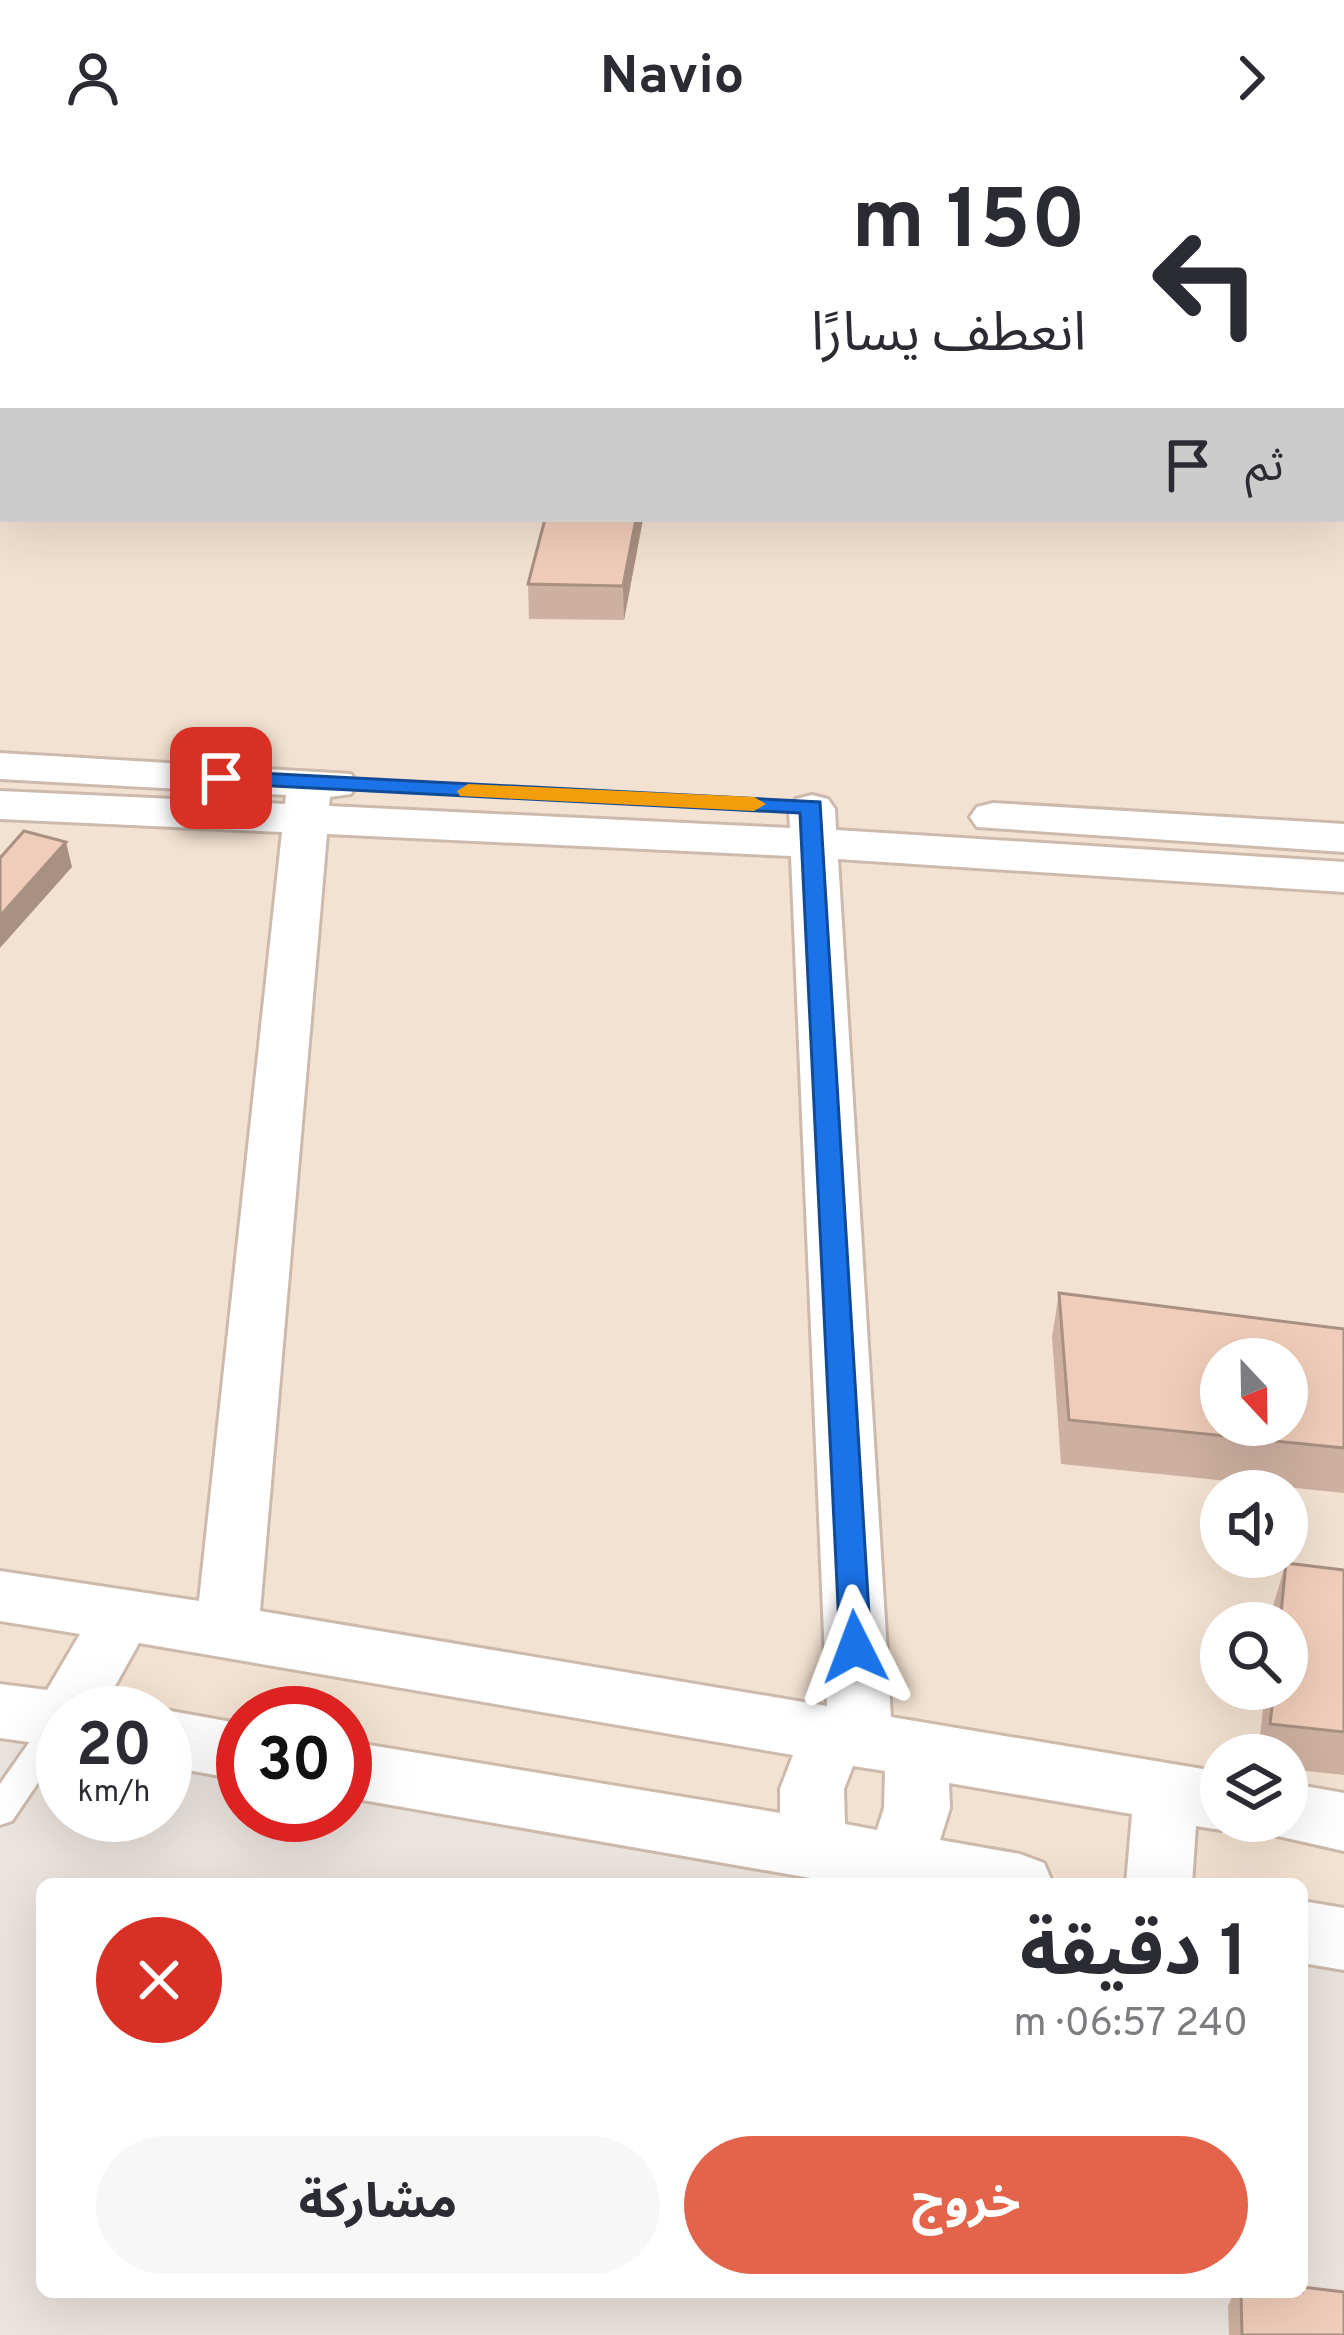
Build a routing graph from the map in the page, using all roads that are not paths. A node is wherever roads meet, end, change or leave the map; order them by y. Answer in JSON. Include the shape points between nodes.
{"nodes":[{"id":1,"x":0,"y":766,"type":"edge"},
{"id":2,"x":307,"y":802,"type":"junction"},
{"id":3,"x":0,"y":805,"type":"edge"},
{"id":4,"x":812,"y":825,"type":"junction"},
{"id":5,"x":1344,"y":838,"type":"edge"},
{"id":6,"x":1344,"y":877,"type":"edge"},
{"id":7,"x":0,"y":1596,"type":"edge"},
{"id":8,"x":123,"y":1615,"type":"junction"},
{"id":9,"x":227,"y":1631,"type":"junction"},
{"id":10,"x":82,"y":1686,"type":"edge"},
{"id":11,"x":0,"y":1711,"type":"edge"},
{"id":12,"x":36,"y":1715,"type":"edge"},
{"id":13,"x":870,"y":1742,"type":"junction"},
{"id":14,"x":36,"y":1759,"type":"edge"},
{"id":15,"x":372,"y":1772,"type":"edge"},
{"id":16,"x":1194,"y":1797,"type":"edge"},
{"id":17,"x":0,"y":1811,"type":"edge"},
{"id":18,"x":1308,"y":1816,"type":"edge"},
{"id":19,"x":1344,"y":1822,"type":"edge"},
{"id":20,"x":813,"y":1846,"type":"junction"},
{"id":21,"x":899,"y":1863,"type":"junction"},
{"id":22,"x":985,"y":1878,"type":"edge"},
{"id":23,"x":1161,"y":1878,"type":"edge"},
{"id":24,"x":1308,"y":1933,"type":"edge"},
{"id":25,"x":1344,"y":1939,"type":"edge"}],
"edges":[{"from":1,"to":2,"type":"street"},
{"from":2,"to":3,"type":"street"},
{"from":2,"to":4,"type":"street"},
{"from":2,"to":9,"type":"street"},
{"from":4,"to":5,"type":"street"},
{"from":4,"to":6,"type":"street"},
{"from":4,"to":13,"type":"street"},
{"from":7,"to":8,"type":"street"},
{"from":8,"to":9,"type":"street"},
{"from":8,"to":10,"type":"street"},
{"from":9,"to":13,"type":"street"},
{"from":11,"to":12,"type":"street"},
{"from":13,"to":16,"type":"street"},
{"from":13,"to":20,"type":"street","via":[[812,1789]]},
{"from":13,"to":21,"type":"street","via":[[917,1808]]},
{"from":14,"to":17,"type":"lane"},
{"from":15,"to":20,"type":"street"},
{"from":16,"to":23,"type":"street"},
{"from":18,"to":19,"type":"street"},
{"from":20,"to":21,"type":"street"},
{"from":21,"to":22,"type":"street"},
{"from":24,"to":25,"type":"street"}]}
